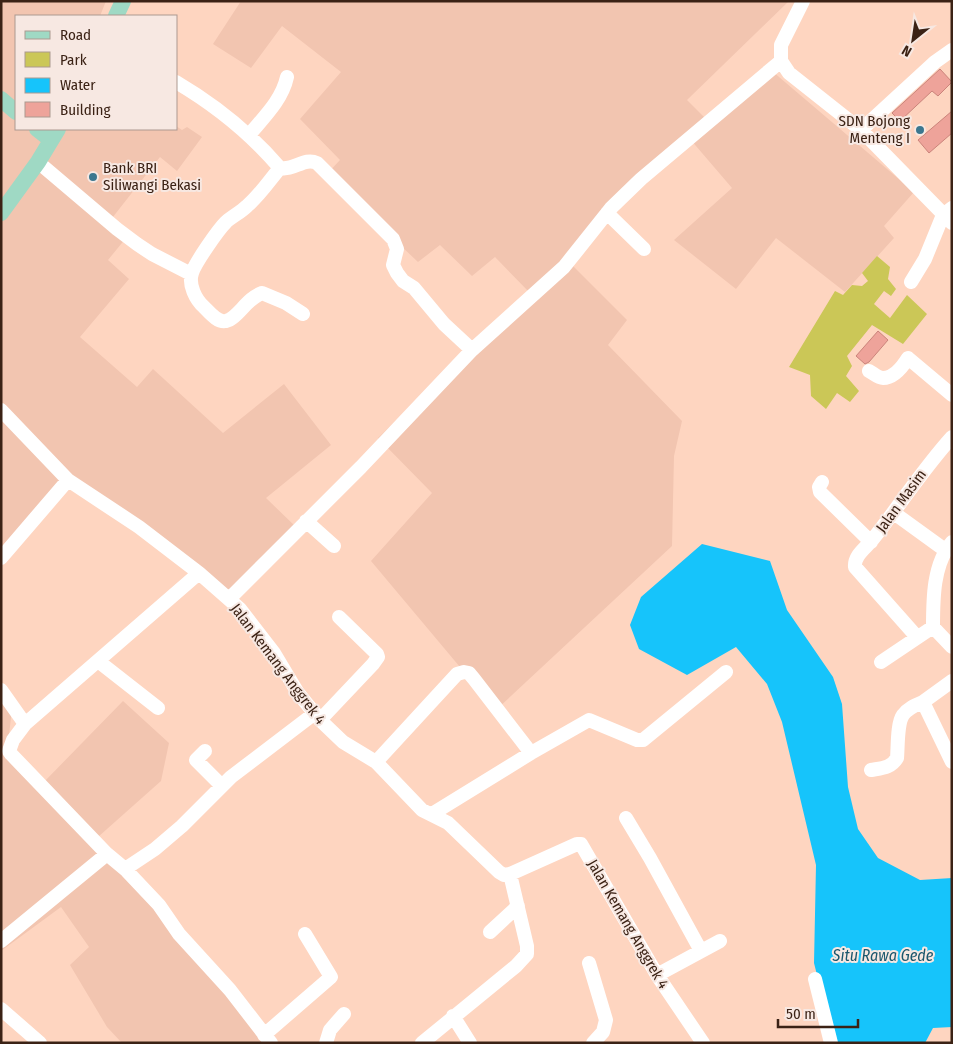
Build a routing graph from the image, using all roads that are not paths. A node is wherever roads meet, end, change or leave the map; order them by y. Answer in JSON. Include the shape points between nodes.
{"nodes":[{"id":1,"x":124,"y":1,"type":"edge"},
{"id":2,"x":803,"y":1,"type":"edge"},
{"id":3,"x":117,"y":15,"type":"edge"},
{"id":4,"x":952,"y":50,"type":"edge"},
{"id":5,"x":780,"y":61,"type":"junction"},
{"id":6,"x":287,"y":77,"type":"dead end"},
{"id":7,"x":178,"y":83,"type":"edge"},
{"id":8,"x":1,"y":99,"type":"edge"},
{"id":9,"x":15,"y":111,"type":"edge"},
{"id":10,"x":40,"y":130,"type":"edge"},
{"id":11,"x":861,"y":130,"type":"junction"},
{"id":12,"x":249,"y":134,"type":"junction"},
{"id":13,"x":55,"y":135,"type":"edge"},
{"id":14,"x":38,"y":162,"type":"junction"},
{"id":15,"x":280,"y":168,"type":"junction"},
{"id":16,"x":1,"y":213,"type":"edge"},
{"id":17,"x":607,"y":213,"type":"junction"},
{"id":18,"x":949,"y":215,"type":"edge"},
{"id":19,"x":644,"y":249,"type":"dead end"},
{"id":20,"x":191,"y":274,"type":"junction"},
{"id":21,"x":912,"y":282,"type":"dead end"},
{"id":22,"x":303,"y":314,"type":"dead end"},
{"id":23,"x":472,"y":350,"type":"junction"},
{"id":24,"x":869,"y":371,"type":"dead end"},
{"id":25,"x":952,"y":394,"type":"edge"},
{"id":26,"x":1,"y":410,"type":"edge"},
{"id":27,"x":952,"y":437,"type":"edge"},
{"id":28,"x":68,"y":480,"type":"junction"},
{"id":29,"x":822,"y":482,"type":"dead end"},
{"id":30,"x":894,"y":513,"type":"junction"},
{"id":31,"x":306,"y":521,"type":"junction"},
{"id":32,"x":871,"y":542,"type":"junction"},
{"id":33,"x":334,"y":546,"type":"dead end"},
{"id":34,"x":948,"y":546,"type":"edge"},
{"id":35,"x":1,"y":558,"type":"edge"},
{"id":36,"x":198,"y":573,"type":"junction"},
{"id":37,"x":229,"y":599,"type":"junction"},
{"id":38,"x":339,"y":617,"type":"dead end"},
{"id":39,"x":933,"y":628,"type":"junction"},
{"id":40,"x":917,"y":638,"type":"junction"},
{"id":41,"x":952,"y":648,"type":"edge"},
{"id":42,"x":98,"y":661,"type":"junction"},
{"id":43,"x":881,"y":662,"type":"dead end"},
{"id":44,"x":726,"y":672,"type":"dead end"},
{"id":45,"x":952,"y":681,"type":"edge"},
{"id":46,"x":1,"y":690,"type":"edge"},
{"id":47,"x":923,"y":702,"type":"junction"},
{"id":48,"x":158,"y":708,"type":"dead end"},
{"id":49,"x":317,"y":717,"type":"junction"},
{"id":50,"x":25,"y":724,"type":"junction"},
{"id":51,"x":206,"y":751,"type":"dead end"},
{"id":52,"x":531,"y":753,"type":"junction"},
{"id":53,"x":950,"y":759,"type":"edge"},
{"id":54,"x":376,"y":762,"type":"junction"},
{"id":55,"x":871,"y":770,"type":"dead end"},
{"id":56,"x":222,"y":786,"type":"junction"},
{"id":57,"x":432,"y":814,"type":"junction"},
{"id":58,"x":626,"y":818,"type":"dead end"},
{"id":59,"x":108,"y":854,"type":"junction"},
{"id":60,"x":125,"y":869,"type":"junction"},
{"id":61,"x":510,"y":874,"type":"junction"},
{"id":62,"x":518,"y":906,"type":"junction"},
{"id":63,"x":490,"y":932,"type":"dead end"},
{"id":64,"x":305,"y":934,"type":"dead end"},
{"id":65,"x":1,"y":941,"type":"edge"},
{"id":66,"x":720,"y":941,"type":"dead end"},
{"id":67,"x":701,"y":951,"type":"junction"},
{"id":68,"x":589,"y":963,"type":"dead end"},
{"id":69,"x":657,"y":975,"type":"junction"},
{"id":70,"x":815,"y":979,"type":"dead end"},
{"id":71,"x":1,"y":1009,"type":"edge"},
{"id":72,"x":344,"y":1014,"type":"dead end"},
{"id":73,"x":453,"y":1016,"type":"junction"},
{"id":74,"x":268,"y":1039,"type":"edge"},
{"id":75,"x":40,"y":1043,"type":"edge"},
{"id":76,"x":326,"y":1043,"type":"edge"},
{"id":77,"x":422,"y":1043,"type":"edge"},
{"id":78,"x":470,"y":1043,"type":"edge"},
{"id":79,"x":592,"y":1043,"type":"edge"},
{"id":80,"x":703,"y":1043,"type":"edge"},
{"id":81,"x":831,"y":1043,"type":"edge"}],
"edges":[{"from":1,"to":3,"type":"main road"},
{"from":2,"to":5,"type":"street","via":[[781,45]]},
{"from":4,"to":11,"type":"street"},
{"from":5,"to":11,"type":"street","via":[[789,73]]},
{"from":5,"to":17,"type":"street"},
{"from":6,"to":12,"type":"street","via":[[282,93]]},
{"from":7,"to":12,"type":"street"},
{"from":8,"to":9,"type":"main road"},
{"from":10,"to":13,"type":"main road"},
{"from":11,"to":18,"type":"street"},
{"from":12,"to":15,"type":"street"},
{"from":13,"to":14,"type":"main road"},
{"from":14,"to":16,"type":"main road"},
{"from":14,"to":20,"type":"street","via":[[117,230]]},
{"from":15,"to":20,"type":"street","via":[[246,207],[224,224]]},
{"from":15,"to":23,"type":"street","via":[[287,169],[308,161],[317,163],[393,239],[397,249],[394,266],[397,273]]},
{"from":17,"to":19,"type":"street"},
{"from":17,"to":23,"type":"street","via":[[564,267]]},
{"from":18,"to":21,"type":"street"},
{"from":20,"to":22,"type":"street","via":[[196,298],[224,322],[262,293]]},
{"from":23,"to":31,"type":"street"},
{"from":24,"to":25,"type":"street","via":[[879,377],[888,377],[908,358]]},
{"from":26,"to":28,"type":"street","name":"Jalan Kemang Anggrek 4"},
{"from":27,"to":30,"type":"street","name":"Jalan Masim","via":[[932,459]]},
{"from":28,"to":35,"type":"street"},
{"from":28,"to":36,"type":"street","name":"Jalan Kemang Anggrek 4","via":[[140,527]]},
{"from":29,"to":32,"type":"street","via":[[820,492]]},
{"from":30,"to":32,"type":"street","name":"Jalan Masim"},
{"from":30,"to":34,"type":"street"},
{"from":31,"to":33,"type":"street"},
{"from":31,"to":37,"type":"street"},
{"from":32,"to":40,"type":"street","name":"Jalan Masim","via":[[857,557],[855,568]]},
{"from":34,"to":39,"type":"street","via":[[938,571]]},
{"from":36,"to":37,"type":"street","name":"Jalan Kemang Anggrek 4"},
{"from":36,"to":42,"type":"street"},
{"from":37,"to":49,"type":"street","name":"Jalan Kemang Anggrek 4","via":[[274,653]]},
{"from":38,"to":49,"type":"street","via":[[378,657]]},
{"from":39,"to":40,"type":"street"},
{"from":39,"to":41,"type":"street"},
{"from":40,"to":43,"type":"street"},
{"from":42,"to":48,"type":"street"},
{"from":42,"to":50,"type":"street"},
{"from":44,"to":52,"type":"street","via":[[643,740],[591,720]]},
{"from":45,"to":47,"type":"street"},
{"from":46,"to":50,"type":"street"},
{"from":47,"to":53,"type":"street"},
{"from":47,"to":55,"type":"street","via":[[902,716],[894,763]]},
{"from":49,"to":54,"type":"street","name":"Jalan Kemang Anggrek 4","via":[[343,742]]},
{"from":49,"to":56,"type":"street","via":[[274,743]]},
{"from":50,"to":59,"type":"street","via":[[9,752]]},
{"from":51,"to":56,"type":"street","via":[[196,760]]},
{"from":52,"to":54,"type":"street","via":[[474,678],[464,672],[457,674]]},
{"from":52,"to":57,"type":"street"},
{"from":54,"to":57,"type":"street","name":"Jalan Kemang Anggrek 4","via":[[422,810]]},
{"from":56,"to":60,"type":"street","via":[[182,826]]},
{"from":57,"to":61,"type":"street","name":"Jalan Kemang Anggrek 4","via":[[448,823],[499,872]]},
{"from":58,"to":67,"type":"street"},
{"from":59,"to":60,"type":"street"},
{"from":59,"to":65,"type":"street"},
{"from":60,"to":74,"type":"street","via":[[159,905],[179,934],[230,990]]},
{"from":61,"to":62,"type":"street"},
{"from":61,"to":69,"type":"street","name":"Jalan Kemang Anggrek 4","via":[[582,844]]},
{"from":62,"to":63,"type":"street"},
{"from":62,"to":73,"type":"street","via":[[527,954]]},
{"from":64,"to":74,"type":"street","via":[[331,977]]},
{"from":66,"to":67,"type":"street"},
{"from":67,"to":69,"type":"street"},
{"from":68,"to":79,"type":"street","via":[[606,1020],[603,1032]]},
{"from":69,"to":80,"type":"street","name":"Jalan Kemang Anggrek 4"},
{"from":70,"to":81,"type":"street"},
{"from":71,"to":75,"type":"street"},
{"from":72,"to":76,"type":"street","via":[[330,1030]]},
{"from":73,"to":77,"type":"street"},
{"from":73,"to":78,"type":"street"}]}
